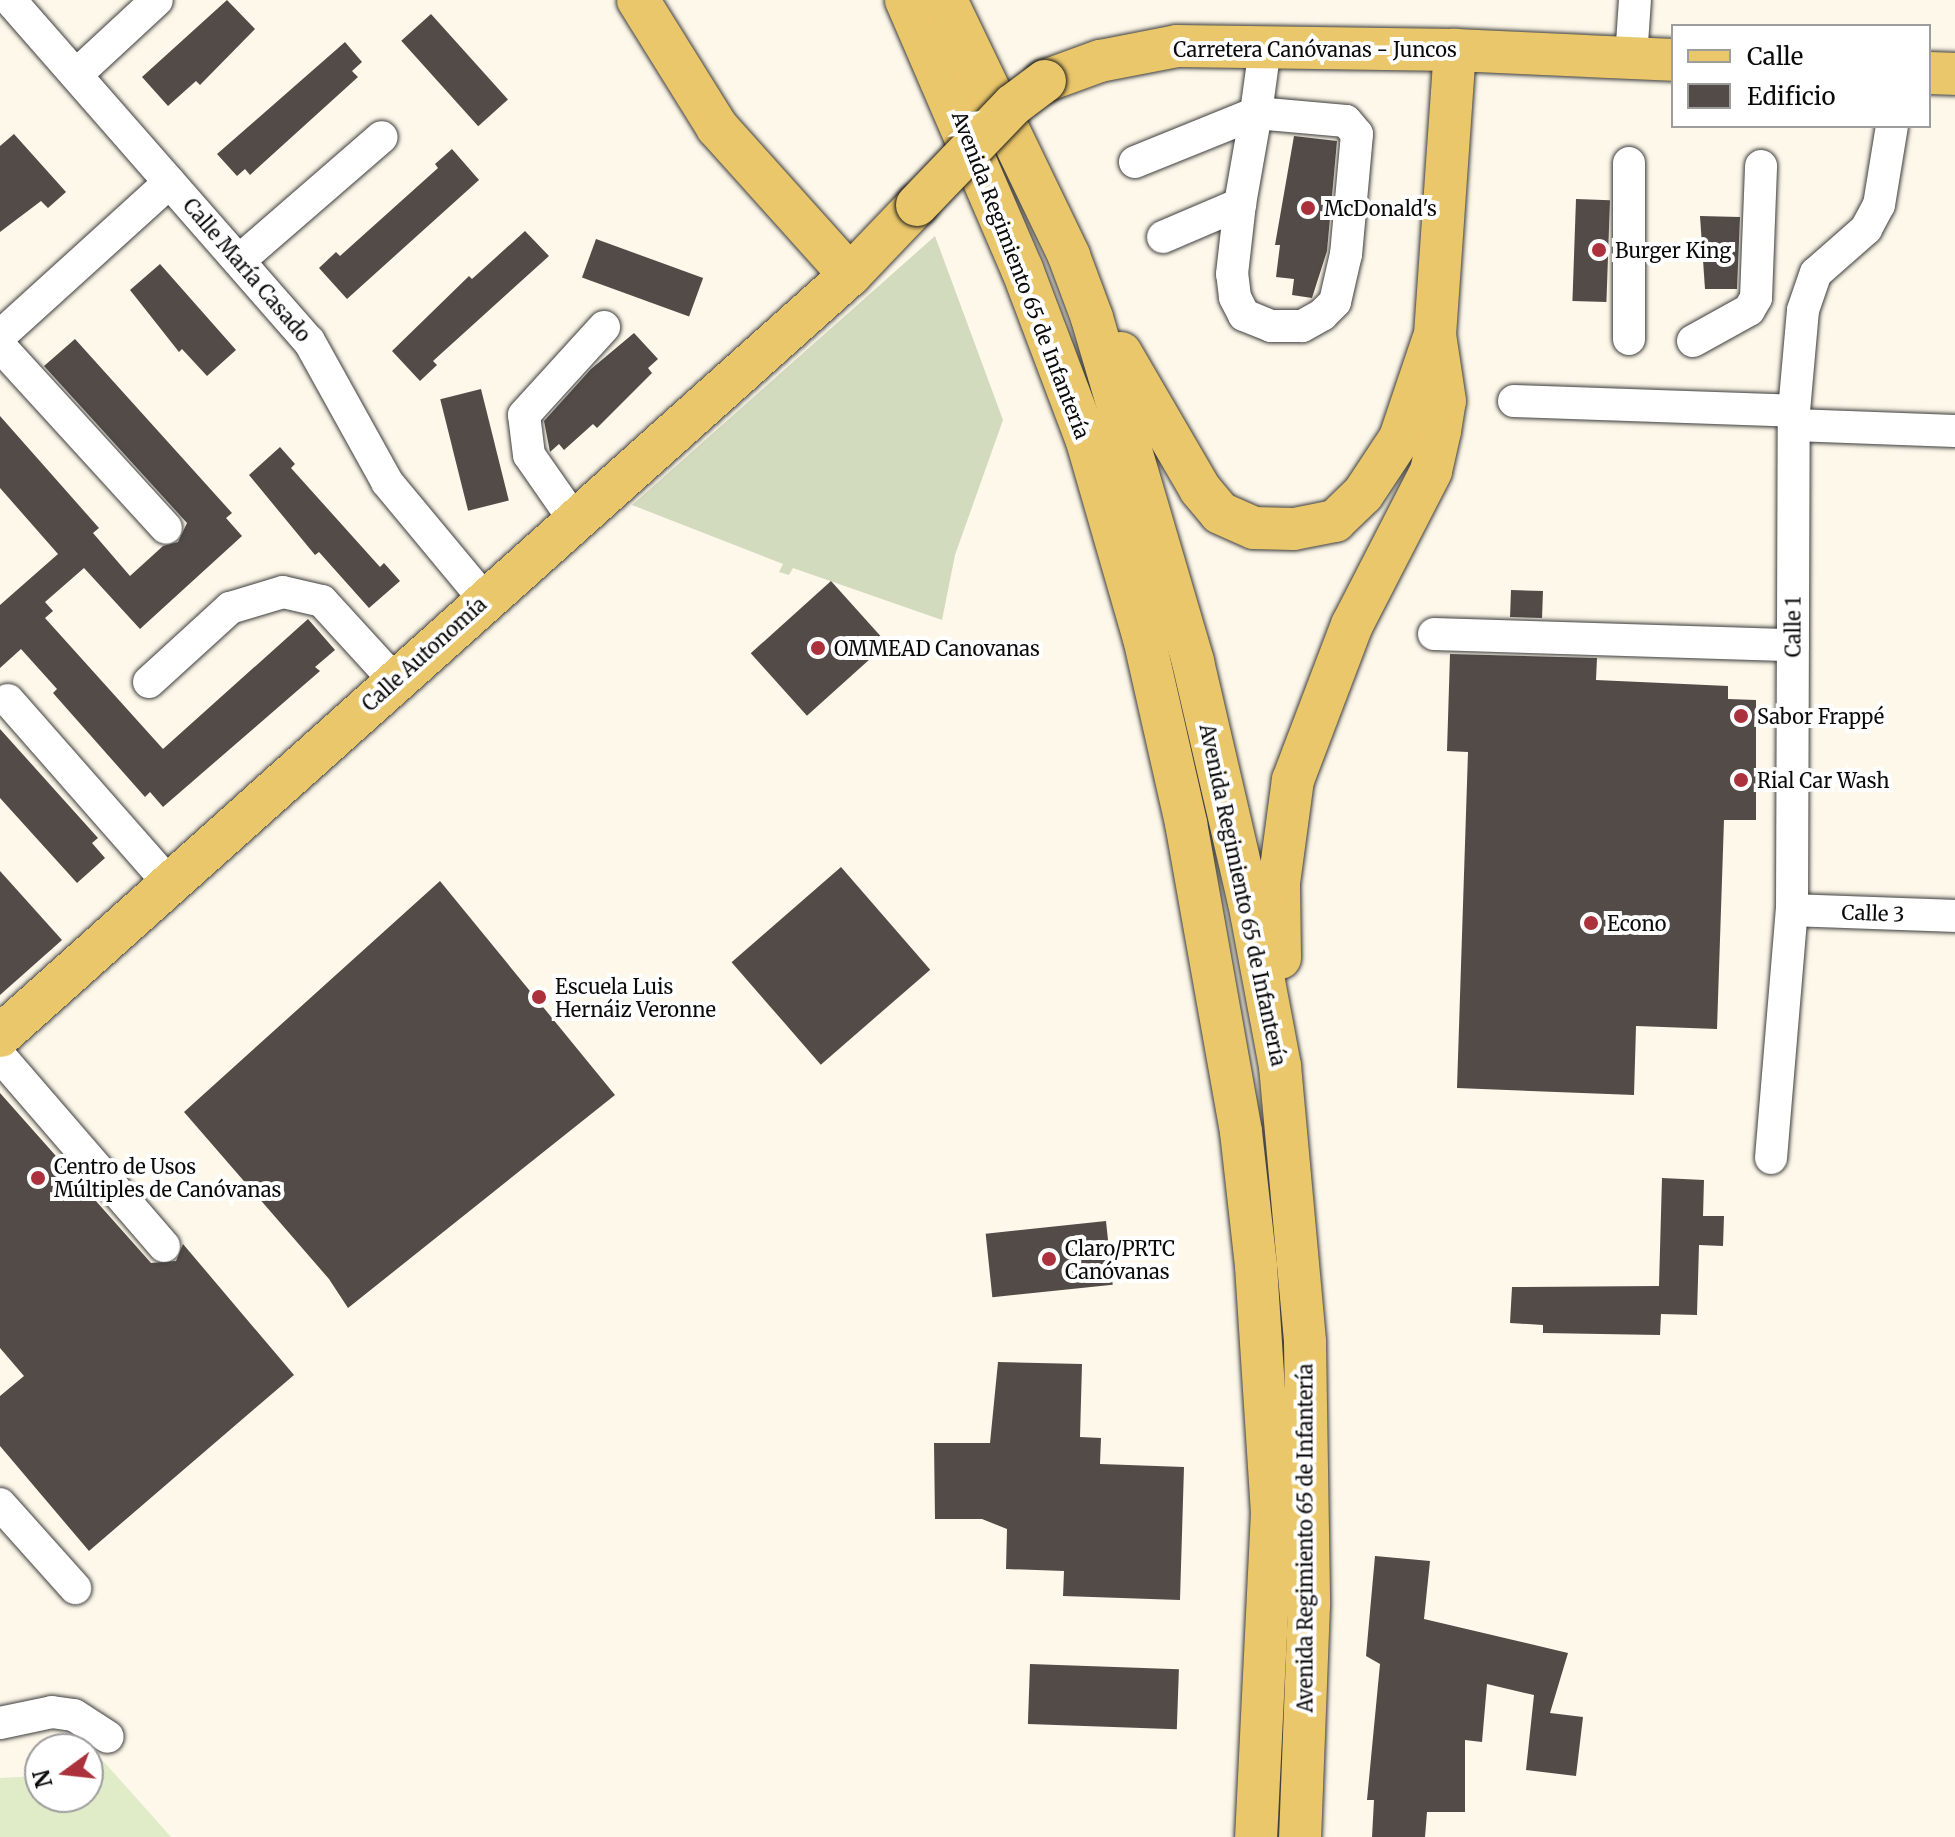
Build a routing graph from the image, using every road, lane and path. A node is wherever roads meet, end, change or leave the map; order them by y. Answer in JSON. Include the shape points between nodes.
{"nodes":[{"id":1,"x":10,"y":0,"type":"edge"},
{"id":2,"x":157,"y":0,"type":"edge"},
{"id":3,"x":638,"y":0,"type":"edge"},
{"id":4,"x":906,"y":0,"type":"edge"},
{"id":5,"x":946,"y":0,"type":"edge"},
{"id":6,"x":1635,"y":0,"type":"edge"},
{"id":7,"x":1265,"y":47,"type":"junction"},
{"id":8,"x":1455,"y":50,"type":"junction"},
{"id":9,"x":1631,"y":58,"type":"junction"},
{"id":10,"x":1671,"y":60,"type":"edge"},
{"id":11,"x":1931,"y":73,"type":"edge"},
{"id":12,"x":1955,"y":74,"type":"edge"},
{"id":13,"x":76,"y":75,"type":"junction"},
{"id":14,"x":1256,"y":113,"type":"junction"},
{"id":15,"x":1892,"y":128,"type":"edge"},
{"id":16,"x":382,"y":137,"type":"dead end"},
{"id":17,"x":1135,"y":162,"type":"dead end"},
{"id":18,"x":1629,"y":163,"type":"dead end"},
{"id":19,"x":1761,"y":166,"type":"dead end"},
{"id":20,"x":170,"y":182,"type":"junction"},
{"id":21,"x":1240,"y":204,"type":"junction"},
{"id":22,"x":1163,"y":237,"type":"dead end"},
{"id":23,"x":241,"y":259,"type":"junction"},
{"id":24,"x":850,"y":275,"type":"junction"},
{"id":25,"x":1092,"y":318,"type":"junction"},
{"id":26,"x":604,"y":327,"type":"dead end"},
{"id":27,"x":1435,"y":335,"type":"junction"},
{"id":28,"x":0,"y":336,"type":"edge"},
{"id":29,"x":1629,"y":339,"type":"dead end"},
{"id":30,"x":1693,"y":341,"type":"dead end"},
{"id":31,"x":0,"y":346,"type":"edge"},
{"id":32,"x":1514,"y":401,"type":"dead end"},
{"id":33,"x":1794,"y":418,"type":"junction"},
{"id":34,"x":1955,"y":431,"type":"edge"},
{"id":35,"x":575,"y":521,"type":"junction"},
{"id":36,"x":166,"y":528,"type":"dead end"},
{"id":37,"x":484,"y":599,"type":"junction"},
{"id":38,"x":1434,"y":634,"type":"dead end"},
{"id":39,"x":1793,"y":645,"type":"junction"},
{"id":40,"x":395,"y":681,"type":"junction"},
{"id":41,"x":149,"y":682,"type":"dead end"},
{"id":42,"x":8,"y":700,"type":"dead end"},
{"id":43,"x":168,"y":882,"type":"junction"},
{"id":44,"x":1792,"y":910,"type":"junction"},
{"id":45,"x":1955,"y":916,"type":"edge"},
{"id":46,"x":0,"y":1036,"type":"edge"},
{"id":47,"x":0,"y":1056,"type":"edge"},
{"id":48,"x":1280,"y":1066,"type":"junction"},
{"id":49,"x":1771,"y":1158,"type":"dead end"},
{"id":50,"x":164,"y":1246,"type":"dead end"},
{"id":51,"x":0,"y":1504,"type":"edge"},
{"id":52,"x":75,"y":1588,"type":"dead end"},
{"id":53,"x":0,"y":1723,"type":"edge"},
{"id":54,"x":108,"y":1737,"type":"dead end"},
{"id":55,"x":1256,"y":1837,"type":"edge"},
{"id":56,"x":1300,"y":1837,"type":"edge"}],
"edges":[{"from":1,"to":13,"type":"street","name":"Calle María Casado"},
{"from":2,"to":13,"type":"street"},
{"from":3,"to":24,"type":"main road","via":[[717,127]]},
{"from":4,"to":55,"type":"main road","name":"Avenida Regimiento 65 de Infantería","via":[[1016,255],[1087,441],[1144,638],[1186,823],[1241,1132],[1256,1266],[1272,1512]]},
{"from":5,"to":25,"type":"main road","name":"Avenida Regimiento 65 de Infantería","via":[[1069,256]]},
{"from":6,"to":9,"type":"street"},
{"from":7,"to":8,"type":"main road","name":"Carretera Canóvanas - Juncos"},
{"from":7,"to":14,"type":"street"},
{"from":7,"to":24,"type":"main road","name":"Carretera Canóvanas - Juncos","bridge":true,"via":[[1177,46],[1100,61],[1045,81],[1013,105]]},
{"from":8,"to":9,"type":"main road","name":"Carretera Canóvanas - Juncos"},
{"from":8,"to":27,"type":"main road","via":[[1442,178]]},
{"from":9,"to":10,"type":"main road","name":"Carretera Canóvanas - Juncos"},
{"from":11,"to":12,"type":"main road"},
{"from":13,"to":20,"type":"street","name":"Calle María Casado"},
{"from":14,"to":17,"type":"street"},
{"from":14,"to":21,"type":"street"},
{"from":14,"to":21,"type":"street","via":[[1346,121],[1357,134],[1346,254],[1335,302],[1302,326],[1271,326],[1244,315],[1232,274]]},
{"from":15,"to":33,"type":"street","name":"Calle 1","via":[[1879,205],[1866,229],[1816,273],[1803,310]]},
{"from":16,"to":23,"type":"street"},
{"from":18,"to":29,"type":"street"},
{"from":19,"to":30,"type":"street","via":[[1756,298],[1749,310]]},
{"from":20,"to":23,"type":"street","name":"Calle María Casado"},
{"from":20,"to":28,"type":"street"},
{"from":21,"to":22,"type":"street"},
{"from":23,"to":37,"type":"street","name":"Calle María Casado","via":[[309,341],[387,482]]},
{"from":24,"to":35,"type":"main road","name":"Calle Autonomía"},
{"from":25,"to":27,"type":"main road","via":[[1124,357],[1200,489],[1220,513],[1254,528],[1294,529],[1335,521],[1363,494],[1400,438]]},
{"from":25,"to":48,"type":"main road","name":"Avenida Regimiento 65 de Infantería","via":[[1193,662]]},
{"from":26,"to":35,"type":"street","via":[[524,415],[529,455]]},
{"from":27,"to":48,"type":"main road","via":[[1445,401],[1431,471],[1352,625],[1293,780],[1279,883],[1277,941],[1288,1019]]},
{"from":31,"to":36,"type":"street"},
{"from":32,"to":33,"type":"street"},
{"from":33,"to":34,"type":"street"},
{"from":33,"to":39,"type":"street","name":"Calle 1"},
{"from":35,"to":37,"type":"main road","name":"Calle Autonomía"},
{"from":37,"to":40,"type":"main road","name":"Calle Autonomía"},
{"from":38,"to":39,"type":"street"},
{"from":39,"to":44,"type":"street","name":"Calle 1"},
{"from":40,"to":41,"type":"street","via":[[322,601],[283,592],[230,608]]},
{"from":40,"to":43,"type":"main road","name":"Calle Autonomía"},
{"from":42,"to":43,"type":"street"},
{"from":43,"to":46,"type":"main road","name":"Calle Autonomía"},
{"from":44,"to":45,"type":"street","name":"Calle 3"},
{"from":44,"to":49,"type":"street","name":"Calle 1"},
{"from":47,"to":50,"type":"street"},
{"from":48,"to":56,"type":"main road","name":"Avenida Regimiento 65 de Infantería","via":[[1304,1327],[1309,1490]]},
{"from":51,"to":52,"type":"street"},
{"from":53,"to":54,"type":"street","via":[[52,1712],[83,1719]]}]}
